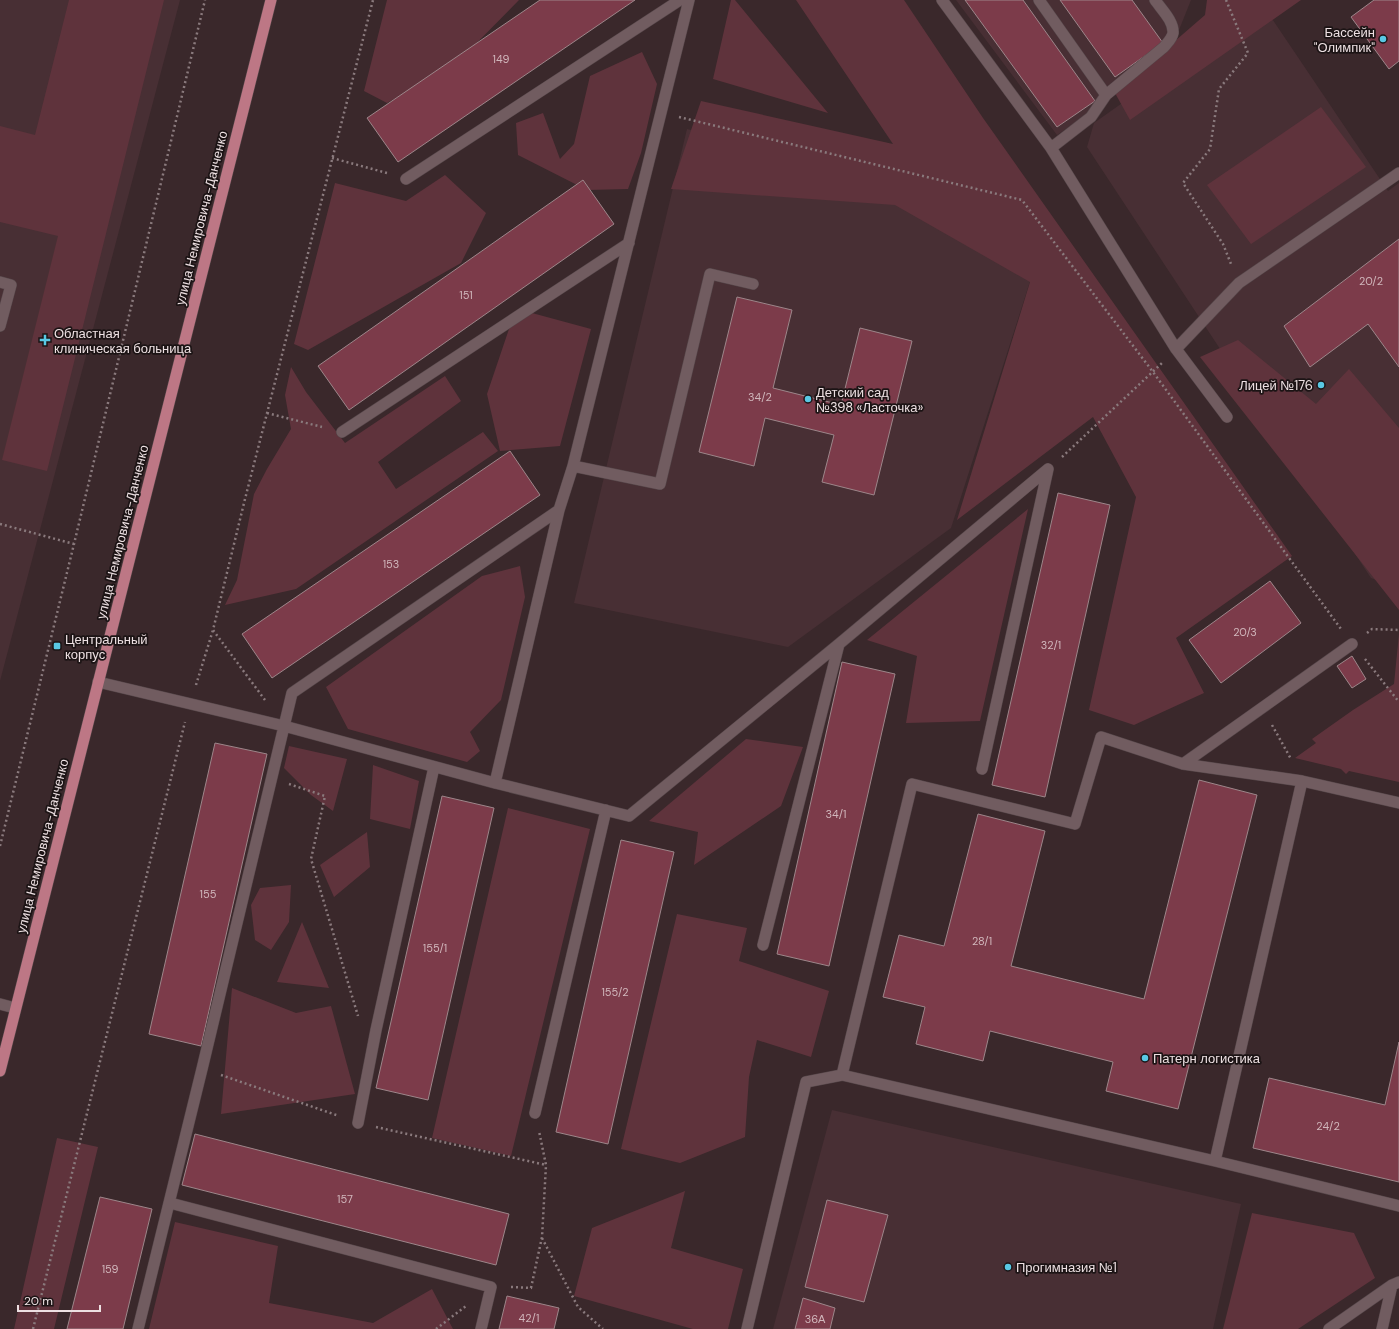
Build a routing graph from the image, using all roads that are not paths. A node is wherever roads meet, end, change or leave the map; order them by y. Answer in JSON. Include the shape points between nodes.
{"nodes":[{"id":1,"x":271,"y":0,"type":"edge"},
{"id":2,"x":680,"y":0,"type":"edge"},
{"id":3,"x":689,"y":0,"type":"edge"},
{"id":4,"x":942,"y":0,"type":"edge"},
{"id":5,"x":1040,"y":0,"type":"edge"},
{"id":6,"x":1155,"y":0,"type":"edge"},
{"id":7,"x":1106,"y":95,"type":"junction"},
{"id":8,"x":1051,"y":148,"type":"junction"},
{"id":9,"x":1399,"y":172,"type":"edge"},
{"id":10,"x":406,"y":179,"type":"road end"},
{"id":11,"x":629,"y":243,"type":"junction"},
{"id":12,"x":0,"y":282,"type":"edge"},
{"id":13,"x":753,"y":284,"type":"dead end"},
{"id":14,"x":0,"y":326,"type":"edge"},
{"id":15,"x":1176,"y":349,"type":"junction"},
{"id":16,"x":1228,"y":417,"type":"dead end"},
{"id":17,"x":342,"y":432,"type":"road end"},
{"id":18,"x":573,"y":466,"type":"junction"},
{"id":19,"x":559,"y":510,"type":"junction"},
{"id":20,"x":839,"y":644,"type":"junction"},
{"id":21,"x":1352,"y":644,"type":"road end"},
{"id":22,"x":98,"y":682,"type":"junction"},
{"id":23,"x":284,"y":726,"type":"junction"},
{"id":24,"x":1183,"y":764,"type":"junction"},
{"id":25,"x":434,"y":767,"type":"junction"},
{"id":26,"x":982,"y":769,"type":"dead end"},
{"id":27,"x":1302,"y":781,"type":"junction"},
{"id":28,"x":495,"y":783,"type":"junction"},
{"id":29,"x":1399,"y":803,"type":"edge"},
{"id":30,"x":606,"y":810,"type":"junction"},
{"id":31,"x":762,"y":945,"type":"dead end"},
{"id":32,"x":0,"y":1004,"type":"edge"},
{"id":33,"x":15,"y":1008,"type":"junction"},
{"id":34,"x":0,"y":1071,"type":"edge"},
{"id":35,"x":842,"y":1075,"type":"junction"},
{"id":36,"x":535,"y":1113,"type":"road end"},
{"id":37,"x":358,"y":1123,"type":"dead end"},
{"id":38,"x":1215,"y":1161,"type":"junction"},
{"id":39,"x":170,"y":1203,"type":"junction"},
{"id":40,"x":1399,"y":1206,"type":"edge"},
{"id":41,"x":1396,"y":1284,"type":"edge"},
{"id":42,"x":138,"y":1329,"type":"edge"},
{"id":43,"x":481,"y":1329,"type":"edge"},
{"id":44,"x":747,"y":1329,"type":"edge"},
{"id":45,"x":1330,"y":1329,"type":"edge"},
{"id":46,"x":1382,"y":1329,"type":"edge"}],
"edges":[{"from":1,"to":22,"type":"main road","name":"улица Немировича-Данченко"},
{"from":2,"to":10,"type":"lane"},
{"from":3,"to":11,"type":"lane"},
{"from":4,"to":8,"type":"lane"},
{"from":5,"to":7,"type":"lane"},
{"from":6,"to":7,"type":"lane","via":[[1172,24],[1173,34],[1170,40]]},
{"from":7,"to":8,"type":"lane","via":[[1091,117]]},
{"from":8,"to":15,"type":"lane"},
{"from":9,"to":15,"type":"lane","via":[[1239,283]]},
{"from":11,"to":17,"type":"lane"},
{"from":11,"to":18,"type":"lane"},
{"from":12,"to":14,"type":"lane","via":[[10,285]]},
{"from":13,"to":18,"type":"lane","via":[[710,274],[660,484]]},
{"from":15,"to":16,"type":"lane"},
{"from":18,"to":19,"type":"lane"},
{"from":19,"to":23,"type":"lane","via":[[292,693]]},
{"from":19,"to":28,"type":"lane"},
{"from":20,"to":26,"type":"lane","via":[[1048,469]]},
{"from":20,"to":30,"type":"lane","via":[[629,816]]},
{"from":20,"to":31,"type":"lane"},
{"from":21,"to":24,"type":"lane"},
{"from":22,"to":23,"type":"lane"},
{"from":22,"to":33,"type":"main road","name":"улица Немировича-Данченко"},
{"from":23,"to":25,"type":"lane"},
{"from":23,"to":39,"type":"lane"},
{"from":24,"to":27,"type":"lane"},
{"from":24,"to":35,"type":"lane","via":[[1101,737],[1074,824],[912,784]]},
{"from":25,"to":28,"type":"lane"},
{"from":25,"to":37,"type":"lane"},
{"from":27,"to":29,"type":"lane"},
{"from":27,"to":38,"type":"lane"},
{"from":28,"to":30,"type":"lane"},
{"from":30,"to":36,"type":"lane"},
{"from":32,"to":33,"type":"lane"},
{"from":33,"to":34,"type":"main road","name":"улица Немировича-Данченко"},
{"from":35,"to":38,"type":"lane"},
{"from":35,"to":44,"type":"lane","via":[[806,1082]]},
{"from":38,"to":40,"type":"lane"},
{"from":39,"to":42,"type":"lane"},
{"from":39,"to":43,"type":"lane","via":[[491,1287]]},
{"from":41,"to":45,"type":"lane"},
{"from":41,"to":46,"type":"lane"}]}
